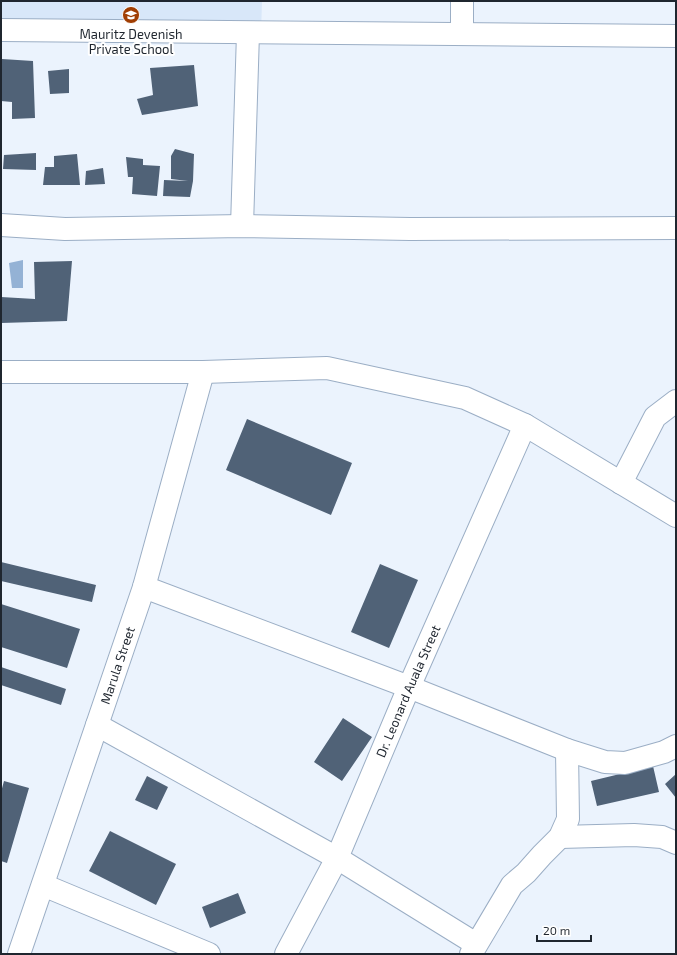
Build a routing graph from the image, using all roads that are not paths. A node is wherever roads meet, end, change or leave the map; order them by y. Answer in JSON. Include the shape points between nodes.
{"nodes":[{"id":1,"x":462,"y":1,"type":"edge"},
{"id":2,"x":1,"y":30,"type":"edge"},
{"id":3,"x":248,"y":33,"type":"junction"},
{"id":4,"x":462,"y":34,"type":"junction"},
{"id":5,"x":676,"y":36,"type":"edge"},
{"id":6,"x":1,"y":225,"type":"edge"},
{"id":7,"x":242,"y":226,"type":"junction"},
{"id":8,"x":676,"y":228,"type":"edge"},
{"id":9,"x":1,"y":372,"type":"edge"},
{"id":10,"x":203,"y":372,"type":"junction"},
{"id":11,"x":676,"y":401,"type":"edge"},
{"id":12,"x":525,"y":425,"type":"junction"},
{"id":13,"x":621,"y":483,"type":"junction"},
{"id":14,"x":676,"y":516,"type":"edge"},
{"id":15,"x":144,"y":587,"type":"junction"},
{"id":16,"x":409,"y":687,"type":"junction"},
{"id":17,"x":97,"y":725,"type":"junction"},
{"id":18,"x":676,"y":746,"type":"edge"},
{"id":19,"x":567,"y":750,"type":"junction"},
{"id":20,"x":560,"y":837,"type":"junction"},
{"id":21,"x":676,"y":843,"type":"edge"},
{"id":22,"x":337,"y":858,"type":"junction"},
{"id":23,"x":43,"y":885,"type":"junction"},
{"id":24,"x":474,"y":949,"type":"edge"},
{"id":25,"x":18,"y":954,"type":"edge"},
{"id":26,"x":209,"y":954,"type":"edge"},
{"id":27,"x":286,"y":954,"type":"edge"}],
"edges":[{"from":1,"to":4,"type":"street"},
{"from":2,"to":3,"type":"street"},
{"from":3,"to":4,"type":"street"},
{"from":3,"to":7,"type":"street"},
{"from":4,"to":5,"type":"street"},
{"from":6,"to":7,"type":"street","via":[[65,229]]},
{"from":7,"to":8,"type":"street","via":[[410,229]]},
{"from":9,"to":10,"type":"street"},
{"from":10,"to":12,"type":"street","via":[[327,368],[465,398]]},
{"from":10,"to":15,"type":"street","name":"Marula Street"},
{"from":11,"to":13,"type":"street","via":[[654,417]]},
{"from":12,"to":13,"type":"street"},
{"from":12,"to":16,"type":"street","name":"Dr. Leonard Auala Street"},
{"from":13,"to":14,"type":"street"},
{"from":15,"to":16,"type":"street"},
{"from":15,"to":17,"type":"street","name":"Marula Street"},
{"from":16,"to":19,"type":"street"},
{"from":16,"to":22,"type":"street","name":"Dr. Leonard Auala Street"},
{"from":17,"to":22,"type":"street"},
{"from":17,"to":23,"type":"street","name":"Marula Street"},
{"from":18,"to":19,"type":"street","via":[[625,763],[605,762]]},
{"from":19,"to":20,"type":"street","via":[[568,819]]},
{"from":20,"to":21,"type":"street","via":[[634,835],[662,837]]},
{"from":20,"to":24,"type":"street","via":[[512,885]]},
{"from":22,"to":24,"type":"street"},
{"from":22,"to":27,"type":"street","name":"Dr. Leonard Auala Street"},
{"from":23,"to":25,"type":"street","name":"Marula Street"},
{"from":23,"to":26,"type":"street"}]}
